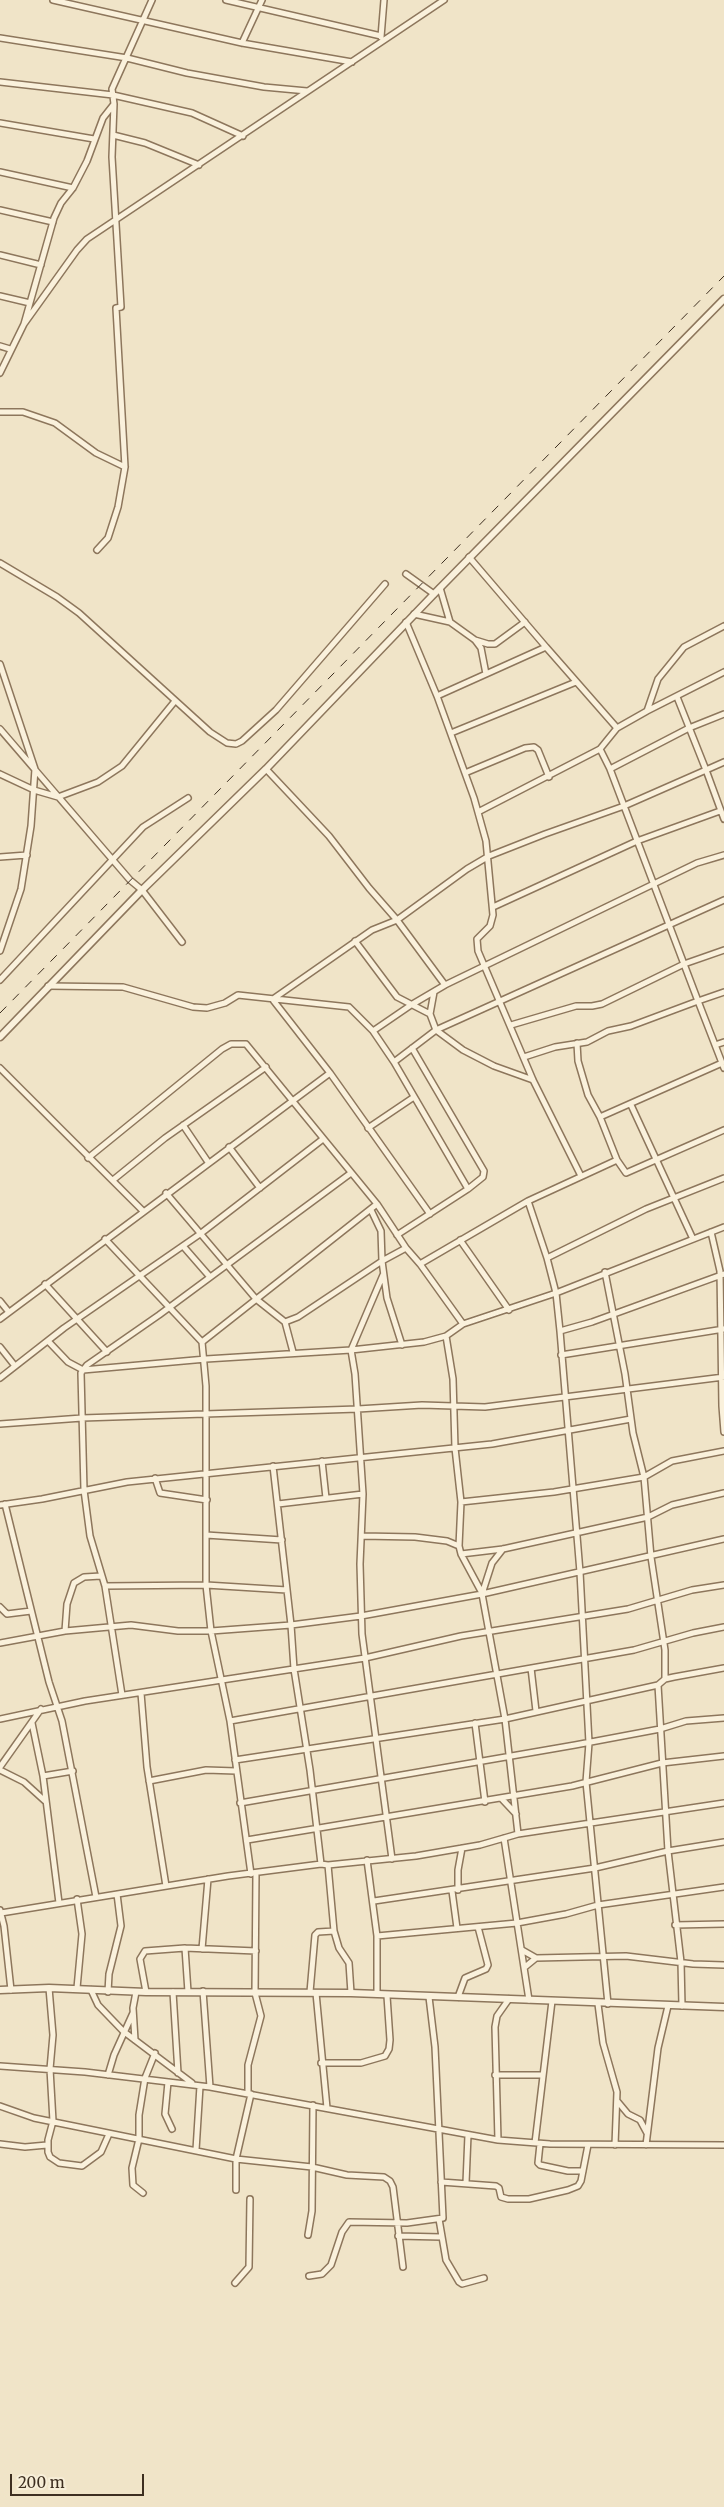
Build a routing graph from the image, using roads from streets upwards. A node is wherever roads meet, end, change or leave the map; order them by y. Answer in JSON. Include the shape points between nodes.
{"nodes":[{"id":1,"x":52,"y":0,"type":"edge"},
{"id":2,"x":152,"y":0,"type":"edge"},
{"id":3,"x":226,"y":0,"type":"edge"},
{"id":4,"x":262,"y":0,"type":"edge"},
{"id":5,"x":384,"y":0,"type":"edge"},
{"id":6,"x":444,"y":0,"type":"edge"},
{"id":7,"x":258,"y":7,"type":"junction"},
{"id":8,"x":142,"y":20,"type":"junction"},
{"id":9,"x":381,"y":36,"type":"junction"},
{"id":10,"x":0,"y":38,"type":"edge"},
{"id":11,"x":242,"y":43,"type":"junction"},
{"id":12,"x":381,"y":43,"type":"junction"},
{"id":13,"x":127,"y":58,"type":"junction"},
{"id":14,"x":352,"y":62,"type":"junction"},
{"id":15,"x":0,"y":82,"type":"edge"},
{"id":16,"x":308,"y":91,"type":"junction"},
{"id":17,"x":113,"y":95,"type":"junction"},
{"id":18,"x":114,"y":104,"type":"junction"},
{"id":19,"x":0,"y":123,"type":"edge"},
{"id":20,"x":114,"y":135,"type":"junction"},
{"id":21,"x":243,"y":136,"type":"junction"},
{"id":22,"x":94,"y":139,"type":"junction"},
{"id":23,"x":199,"y":165,"type":"junction"},
{"id":24,"x":0,"y":172,"type":"edge"},
{"id":25,"x":73,"y":188,"type":"junction"},
{"id":26,"x":0,"y":210,"type":"edge"},
{"id":27,"x":116,"y":218,"type":"junction"},
{"id":28,"x":53,"y":222,"type":"junction"},
{"id":29,"x":0,"y":255,"type":"edge"},
{"id":30,"x":40,"y":265,"type":"junction"},
{"id":31,"x":0,"y":296,"type":"edge"},
{"id":32,"x":724,"y":299,"type":"edge"},
{"id":33,"x":30,"y":303,"type":"junction"},
{"id":34,"x":24,"y":324,"type":"junction"},
{"id":35,"x":0,"y":346,"type":"edge"},
{"id":36,"x":10,"y":349,"type":"junction"},
{"id":37,"x":0,"y":372,"type":"edge"},
{"id":38,"x":0,"y":412,"type":"edge"},
{"id":39,"x":125,"y":466,"type":"junction"},
{"id":40,"x":96,"y":550,"type":"dead end"},
{"id":41,"x":469,"y":558,"type":"junction"},
{"id":42,"x":0,"y":562,"type":"edge"},
{"id":43,"x":406,"y":574,"type":"dead end"},
{"id":44,"x":385,"y":584,"type":"dead end"},
{"id":45,"x":440,"y":588,"type":"junction"},
{"id":46,"x":434,"y":594,"type":"junction"},
{"id":47,"x":414,"y":614,"type":"junction"},
{"id":48,"x":406,"y":622,"type":"junction"},
{"id":49,"x":450,"y":622,"type":"junction"},
{"id":50,"x":525,"y":622,"type":"junction"},
{"id":51,"x":724,"y":626,"type":"edge"},
{"id":52,"x":475,"y":640,"type":"junction"},
{"id":53,"x":546,"y":647,"type":"junction"},
{"id":54,"x":0,"y":664,"type":"edge"},
{"id":55,"x":724,"y":672,"type":"edge"},
{"id":56,"x":486,"y":674,"type":"junction"},
{"id":57,"x":576,"y":682,"type":"junction"},
{"id":58,"x":437,"y":696,"type":"junction"},
{"id":59,"x":677,"y":697,"type":"junction"},
{"id":60,"x":175,"y":701,"type":"junction"},
{"id":61,"x":647,"y":711,"type":"junction"},
{"id":62,"x":724,"y":714,"type":"edge"},
{"id":63,"x":617,"y":728,"type":"junction"},
{"id":64,"x":690,"y":728,"type":"junction"},
{"id":65,"x":0,"y":729,"type":"edge"},
{"id":66,"x":450,"y":733,"type":"junction"},
{"id":67,"x":600,"y":749,"type":"junction"},
{"id":68,"x":724,"y":762,"type":"edge"},
{"id":69,"x":35,"y":769,"type":"junction"},
{"id":70,"x":266,"y":769,"type":"junction"},
{"id":71,"x":610,"y":769,"type":"junction"},
{"id":72,"x":706,"y":770,"type":"junction"},
{"id":73,"x":0,"y":774,"type":"edge"},
{"id":74,"x":465,"y":774,"type":"junction"},
{"id":75,"x":549,"y":777,"type":"junction"},
{"id":76,"x":34,"y":790,"type":"junction"},
{"id":77,"x":58,"y":797,"type":"junction"},
{"id":78,"x":188,"y":798,"type":"dead end"},
{"id":79,"x":624,"y":806,"type":"junction"},
{"id":80,"x":478,"y":812,"type":"junction"},
{"id":81,"x":723,"y":815,"type":"edge"},
{"id":82,"x":638,"y":841,"type":"junction"},
{"id":83,"x":26,"y":855,"type":"junction"},
{"id":84,"x":724,"y":855,"type":"edge"},
{"id":85,"x":489,"y":856,"type":"junction"},
{"id":86,"x":0,"y":857,"type":"edge"},
{"id":87,"x":113,"y":860,"type":"junction"},
{"id":88,"x":654,"y":883,"type":"junction"},
{"id":89,"x":142,"y":890,"type":"junction"},
{"id":90,"x":724,"y":900,"type":"edge"},
{"id":91,"x":493,"y":907,"type":"junction"},
{"id":92,"x":397,"y":920,"type":"junction"},
{"id":93,"x":668,"y":925,"type":"junction"},
{"id":94,"x":356,"y":941,"type":"junction"},
{"id":95,"x":182,"y":942,"type":"dead end"},
{"id":96,"x":724,"y":950,"type":"edge"},
{"id":97,"x":0,"y":951,"type":"edge"},
{"id":98,"x":684,"y":964,"type":"junction"},
{"id":99,"x":484,"y":966,"type":"junction"},
{"id":100,"x":0,"y":980,"type":"edge"},
{"id":101,"x":445,"y":985,"type":"junction"},
{"id":102,"x":48,"y":986,"type":"junction"},
{"id":103,"x":434,"y":991,"type":"junction"},
{"id":104,"x":724,"y":992,"type":"edge"},
{"id":105,"x":273,"y":1000,"type":"junction"},
{"id":106,"x":698,"y":1001,"type":"junction"},
{"id":107,"x":500,"y":1003,"type":"junction"},
{"id":108,"x":411,"y":1005,"type":"junction"},
{"id":109,"x":430,"y":1014,"type":"junction"},
{"id":110,"x":511,"y":1024,"type":"junction"},
{"id":111,"x":436,"y":1030,"type":"junction"},
{"id":112,"x":372,"y":1031,"type":"junction"},
{"id":113,"x":0,"y":1037,"type":"edge"},
{"id":114,"x":724,"y":1042,"type":"edge"},
{"id":115,"x":577,"y":1044,"type":"junction"},
{"id":116,"x":714,"y":1045,"type":"junction"},
{"id":117,"x":412,"y":1048,"type":"junction"},
{"id":118,"x":524,"y":1057,"type":"junction"},
{"id":119,"x":394,"y":1062,"type":"junction"},
{"id":120,"x":723,"y":1066,"type":"edge"},
{"id":121,"x":0,"y":1068,"type":"edge"},
{"id":122,"x":266,"y":1068,"type":"junction"},
{"id":123,"x":330,"y":1073,"type":"junction"},
{"id":124,"x":533,"y":1080,"type":"junction"},
{"id":125,"x":414,"y":1097,"type":"junction"},
{"id":126,"x":293,"y":1100,"type":"junction"},
{"id":127,"x":631,"y":1104,"type":"junction"},
{"id":128,"x":600,"y":1117,"type":"junction"},
{"id":129,"x":182,"y":1126,"type":"junction"},
{"id":130,"x":368,"y":1128,"type":"junction"},
{"id":131,"x":724,"y":1130,"type":"edge"},
{"id":132,"x":323,"y":1139,"type":"junction"},
{"id":133,"x":229,"y":1147,"type":"junction"},
{"id":134,"x":88,"y":1158,"type":"junction"},
{"id":135,"x":656,"y":1158,"type":"junction"},
{"id":136,"x":617,"y":1160,"type":"junction"},
{"id":137,"x":208,"y":1162,"type":"junction"},
{"id":138,"x":351,"y":1173,"type":"junction"},
{"id":139,"x":581,"y":1176,"type":"junction"},
{"id":140,"x":724,"y":1178,"type":"edge"},
{"id":141,"x":113,"y":1180,"type":"junction"},
{"id":142,"x":260,"y":1188,"type":"junction"},
{"id":143,"x":468,"y":1189,"type":"junction"},
{"id":144,"x":166,"y":1193,"type":"junction"},
{"id":145,"x":674,"y":1196,"type":"junction"},
{"id":146,"x":528,"y":1201,"type":"junction"},
{"id":147,"x":377,"y":1204,"type":"junction"},
{"id":148,"x":371,"y":1210,"type":"junction"},
{"id":149,"x":143,"y":1211,"type":"junction"},
{"id":150,"x":430,"y":1214,"type":"junction"},
{"id":151,"x":724,"y":1227,"type":"edge"},
{"id":152,"x":711,"y":1232,"type":"junction"},
{"id":153,"x":200,"y":1234,"type":"junction"},
{"id":154,"x":397,"y":1235,"type":"junction"},
{"id":155,"x":105,"y":1239,"type":"junction"},
{"id":156,"x":693,"y":1239,"type":"junction"},
{"id":157,"x":460,"y":1240,"type":"junction"},
{"id":158,"x":183,"y":1246,"type":"junction"},
{"id":159,"x":406,"y":1248,"type":"junction"},
{"id":160,"x":547,"y":1258,"type":"junction"},
{"id":161,"x":382,"y":1261,"type":"junction"},
{"id":162,"x":420,"y":1264,"type":"junction"},
{"id":163,"x":227,"y":1265,"type":"junction"},
{"id":164,"x":605,"y":1272,"type":"junction"},
{"id":165,"x":383,"y":1275,"type":"junction"},
{"id":166,"x":722,"y":1275,"type":"edge"},
{"id":167,"x":210,"y":1277,"type":"junction"},
{"id":168,"x":140,"y":1278,"type":"junction"},
{"id":169,"x":45,"y":1284,"type":"junction"},
{"id":170,"x":556,"y":1293,"type":"junction"},
{"id":171,"x":256,"y":1299,"type":"junction"},
{"id":172,"x":0,"y":1301,"type":"edge"},
{"id":173,"x":169,"y":1308,"type":"junction"},
{"id":174,"x":509,"y":1310,"type":"junction"},
{"id":175,"x":8,"y":1311,"type":"junction"},
{"id":176,"x":614,"y":1313,"type":"junction"},
{"id":177,"x":0,"y":1318,"type":"edge"},
{"id":178,"x":78,"y":1319,"type":"junction"},
{"id":179,"x":285,"y":1322,"type":"junction"},
{"id":180,"x":463,"y":1324,"type":"junction"},
{"id":181,"x":722,"y":1330,"type":"edge"},
{"id":182,"x":560,"y":1331,"type":"junction"},
{"id":183,"x":446,"y":1336,"type":"junction"},
{"id":184,"x":48,"y":1341,"type":"junction"},
{"id":185,"x":202,"y":1342,"type":"junction"},
{"id":186,"x":402,"y":1345,"type":"junction"},
{"id":187,"x":620,"y":1346,"type":"junction"},
{"id":188,"x":0,"y":1347,"type":"edge"},
{"id":189,"x":351,"y":1350,"type":"junction"},
{"id":190,"x":107,"y":1352,"type":"junction"},
{"id":191,"x":293,"y":1352,"type":"junction"},
{"id":192,"x":561,"y":1355,"type":"junction"},
{"id":193,"x":206,"y":1359,"type":"junction"},
{"id":194,"x":15,"y":1366,"type":"junction"},
{"id":195,"x":83,"y":1370,"type":"junction"},
{"id":196,"x":0,"y":1378,"type":"edge"},
{"id":197,"x":723,"y":1378,"type":"edge"},
{"id":198,"x":626,"y":1388,"type":"junction"},
{"id":199,"x":566,"y":1396,"type":"junction"},
{"id":200,"x":454,"y":1404,"type":"junction"},
{"id":201,"x":358,"y":1409,"type":"junction"},
{"id":202,"x":206,"y":1414,"type":"junction"},
{"id":203,"x":82,"y":1418,"type":"junction"},
{"id":204,"x":631,"y":1419,"type":"junction"},
{"id":205,"x":0,"y":1424,"type":"edge"},
{"id":206,"x":568,"y":1432,"type":"junction"},
{"id":207,"x":724,"y":1432,"type":"edge"},
{"id":208,"x":454,"y":1448,"type":"junction"},
{"id":209,"x":724,"y":1451,"type":"edge"},
{"id":210,"x":361,"y":1457,"type":"junction"},
{"id":211,"x":322,"y":1461,"type":"junction"},
{"id":212,"x":273,"y":1466,"type":"junction"},
{"id":213,"x":206,"y":1473,"type":"junction"},
{"id":214,"x":154,"y":1478,"type":"junction"},
{"id":215,"x":644,"y":1478,"type":"junction"},
{"id":216,"x":574,"y":1489,"type":"junction"},
{"id":217,"x":84,"y":1490,"type":"junction"},
{"id":218,"x":363,"y":1494,"type":"junction"},
{"id":219,"x":724,"y":1494,"type":"edge"},
{"id":220,"x":326,"y":1498,"type":"junction"},
{"id":221,"x":207,"y":1500,"type":"junction"},
{"id":222,"x":461,"y":1502,"type":"junction"},
{"id":223,"x":278,"y":1504,"type":"junction"},
{"id":224,"x":2,"y":1505,"type":"edge"},
{"id":225,"x":648,"y":1517,"type":"junction"},
{"id":226,"x":578,"y":1532,"type":"junction"},
{"id":227,"x":206,"y":1535,"type":"junction"},
{"id":228,"x":362,"y":1536,"type":"junction"},
{"id":229,"x":724,"y":1539,"type":"edge"},
{"id":230,"x":282,"y":1540,"type":"junction"},
{"id":231,"x":460,"y":1546,"type":"junction"},
{"id":232,"x":503,"y":1549,"type":"junction"},
{"id":233,"x":461,"y":1554,"type":"junction"},
{"id":234,"x":651,"y":1557,"type":"junction"},
{"id":235,"x":580,"y":1572,"type":"junction"},
{"id":236,"x":101,"y":1576,"type":"junction"},
{"id":237,"x":206,"y":1585,"type":"junction"},
{"id":238,"x":724,"y":1585,"type":"edge"},
{"id":239,"x":105,"y":1586,"type":"junction"},
{"id":240,"x":287,"y":1590,"type":"junction"},
{"id":241,"x":482,"y":1594,"type":"junction"},
{"id":242,"x":657,"y":1602,"type":"junction"},
{"id":243,"x":0,"y":1607,"type":"edge"},
{"id":244,"x":31,"y":1611,"type":"junction"},
{"id":245,"x":581,"y":1615,"type":"junction"},
{"id":246,"x":361,"y":1616,"type":"junction"},
{"id":247,"x":292,"y":1625,"type":"junction"},
{"id":248,"x":724,"y":1627,"type":"edge"},
{"id":249,"x":112,"y":1628,"type":"junction"},
{"id":250,"x":64,"y":1631,"type":"junction"},
{"id":251,"x":210,"y":1631,"type":"junction"},
{"id":252,"x":490,"y":1631,"type":"junction"},
{"id":253,"x":39,"y":1635,"type":"junction"},
{"id":254,"x":0,"y":1643,"type":"edge"},
{"id":255,"x":663,"y":1643,"type":"junction"},
{"id":256,"x":365,"y":1658,"type":"junction"},
{"id":257,"x":584,"y":1658,"type":"junction"},
{"id":258,"x":531,"y":1668,"type":"junction"},
{"id":259,"x":724,"y":1668,"type":"edge"},
{"id":260,"x":294,"y":1669,"type":"junction"},
{"id":261,"x":498,"y":1674,"type":"junction"},
{"id":262,"x":665,"y":1679,"type":"junction"},
{"id":263,"x":221,"y":1680,"type":"junction"},
{"id":264,"x":658,"y":1685,"type":"junction"},
{"id":265,"x":142,"y":1692,"type":"junction"},
{"id":266,"x":122,"y":1695,"type":"junction"},
{"id":267,"x":370,"y":1697,"type":"junction"},
{"id":268,"x":586,"y":1699,"type":"junction"},
{"id":269,"x":58,"y":1707,"type":"junction"},
{"id":270,"x":300,"y":1708,"type":"junction"},
{"id":271,"x":41,"y":1710,"type":"junction"},
{"id":272,"x":536,"y":1711,"type":"junction"},
{"id":273,"x":724,"y":1718,"type":"edge"},
{"id":274,"x":0,"y":1719,"type":"edge"},
{"id":275,"x":505,"y":1719,"type":"junction"},
{"id":276,"x":230,"y":1721,"type":"junction"},
{"id":277,"x":32,"y":1723,"type":"junction"},
{"id":278,"x":475,"y":1723,"type":"junction"},
{"id":279,"x":660,"y":1729,"type":"junction"},
{"id":280,"x":375,"y":1739,"type":"junction"},
{"id":281,"x":589,"y":1743,"type":"junction"},
{"id":282,"x":307,"y":1749,"type":"junction"},
{"id":283,"x":724,"y":1756,"type":"edge"},
{"id":284,"x":509,"y":1757,"type":"junction"},
{"id":285,"x":235,"y":1760,"type":"junction"},
{"id":286,"x":479,"y":1762,"type":"junction"},
{"id":287,"x":662,"y":1763,"type":"junction"},
{"id":288,"x":0,"y":1769,"type":"edge"},
{"id":289,"x":73,"y":1771,"type":"junction"},
{"id":290,"x":236,"y":1771,"type":"junction"},
{"id":291,"x":42,"y":1776,"type":"junction"},
{"id":292,"x":382,"y":1778,"type":"junction"},
{"id":293,"x":149,"y":1781,"type":"junction"},
{"id":294,"x":586,"y":1782,"type":"junction"},
{"id":295,"x":313,"y":1791,"type":"junction"},
{"id":296,"x":514,"y":1794,"type":"junction"},
{"id":297,"x":501,"y":1798,"type":"junction"},
{"id":298,"x":45,"y":1801,"type":"junction"},
{"id":299,"x":485,"y":1802,"type":"junction"},
{"id":300,"x":240,"y":1803,"type":"junction"},
{"id":301,"x":724,"y":1803,"type":"edge"},
{"id":302,"x":667,"y":1812,"type":"junction"},
{"id":303,"x":516,"y":1814,"type":"junction"},
{"id":304,"x":388,"y":1816,"type":"junction"},
{"id":305,"x":591,"y":1825,"type":"junction"},
{"id":306,"x":316,"y":1830,"type":"junction"},
{"id":307,"x":518,"y":1834,"type":"junction"},
{"id":308,"x":504,"y":1838,"type":"junction"},
{"id":309,"x":247,"y":1840,"type":"junction"},
{"id":310,"x":724,"y":1842,"type":"edge"},
{"id":311,"x":462,"y":1848,"type":"junction"},
{"id":312,"x":668,"y":1850,"type":"junction"},
{"id":313,"x":392,"y":1859,"type":"junction"},
{"id":314,"x":367,"y":1860,"type":"junction"},
{"id":315,"x":321,"y":1864,"type":"junction"},
{"id":316,"x":328,"y":1865,"type":"junction"},
{"id":317,"x":595,"y":1868,"type":"junction"},
{"id":318,"x":254,"y":1874,"type":"junction"},
{"id":319,"x":208,"y":1879,"type":"junction"},
{"id":320,"x":510,"y":1879,"type":"junction"},
{"id":321,"x":166,"y":1886,"type":"junction"},
{"id":322,"x":724,"y":1887,"type":"edge"},
{"id":323,"x":455,"y":1891,"type":"junction"},
{"id":324,"x":117,"y":1894,"type":"junction"},
{"id":325,"x":672,"y":1894,"type":"junction"},
{"id":326,"x":96,"y":1897,"type":"junction"},
{"id":327,"x":77,"y":1899,"type":"junction"},
{"id":328,"x":374,"y":1902,"type":"junction"},
{"id":329,"x":59,"y":1903,"type":"junction"},
{"id":330,"x":598,"y":1905,"type":"junction"},
{"id":331,"x":0,"y":1912,"type":"edge"},
{"id":332,"x":517,"y":1923,"type":"junction"},
{"id":333,"x":724,"y":1924,"type":"edge"},
{"id":334,"x":675,"y":1925,"type":"junction"},
{"id":335,"x":2,"y":1926,"type":"edge"},
{"id":336,"x":457,"y":1928,"type":"junction"},
{"id":337,"x":478,"y":1928,"type":"junction"},
{"id":338,"x":334,"y":1931,"type":"junction"},
{"id":339,"x":377,"y":1936,"type":"junction"},
{"id":340,"x":184,"y":1948,"type":"junction"},
{"id":341,"x":202,"y":1949,"type":"junction"},
{"id":342,"x":522,"y":1950,"type":"junction"},
{"id":343,"x":256,"y":1951,"type":"junction"},
{"id":344,"x":602,"y":1956,"type":"junction"},
{"id":345,"x":536,"y":1958,"type":"junction"},
{"id":346,"x":681,"y":1962,"type":"junction"},
{"id":347,"x":724,"y":1965,"type":"edge"},
{"id":348,"x":524,"y":1966,"type":"junction"},
{"id":349,"x":49,"y":1988,"type":"junction"},
{"id":350,"x":77,"y":1988,"type":"junction"},
{"id":351,"x":0,"y":1990,"type":"edge"},
{"id":352,"x":11,"y":1990,"type":"junction"},
{"id":353,"x":90,"y":1990,"type":"junction"},
{"id":354,"x":203,"y":1991,"type":"junction"},
{"id":355,"x":108,"y":1992,"type":"junction"},
{"id":356,"x":136,"y":1992,"type":"junction"},
{"id":357,"x":146,"y":1992,"type":"junction"},
{"id":358,"x":173,"y":1992,"type":"junction"},
{"id":359,"x":188,"y":1992,"type":"junction"},
{"id":360,"x":313,"y":1992,"type":"junction"},
{"id":361,"x":254,"y":1993,"type":"junction"},
{"id":362,"x":351,"y":1993,"type":"junction"},
{"id":363,"x":377,"y":1994,"type":"junction"},
{"id":364,"x":387,"y":1996,"type":"junction"},
{"id":365,"x":430,"y":1997,"type":"junction"},
{"id":366,"x":458,"y":1997,"type":"junction"},
{"id":367,"x":509,"y":1999,"type":"junction"},
{"id":368,"x":529,"y":2000,"type":"junction"},
{"id":369,"x":552,"y":2001,"type":"junction"},
{"id":370,"x":598,"y":2004,"type":"junction"},
{"id":371,"x":608,"y":2004,"type":"junction"},
{"id":372,"x":668,"y":2006,"type":"junction"},
{"id":373,"x":682,"y":2006,"type":"junction"},
{"id":374,"x":724,"y":2007,"type":"edge"},
{"id":375,"x":133,"y":2013,"type":"junction"},
{"id":376,"x":123,"y":2031,"type":"junction"},
{"id":377,"x":136,"y":2040,"type":"junction"},
{"id":378,"x":155,"y":2053,"type":"junction"},
{"id":379,"x":322,"y":2063,"type":"junction"},
{"id":380,"x":0,"y":2066,"type":"edge"},
{"id":381,"x":50,"y":2069,"type":"junction"},
{"id":382,"x":178,"y":2073,"type":"junction"},
{"id":383,"x":108,"y":2075,"type":"junction"},
{"id":384,"x":496,"y":2075,"type":"junction"},
{"id":385,"x":543,"y":2075,"type":"junction"},
{"id":386,"x":145,"y":2078,"type":"junction"},
{"id":387,"x":168,"y":2082,"type":"junction"},
{"id":388,"x":197,"y":2085,"type":"junction"},
{"id":389,"x":210,"y":2087,"type":"junction"},
{"id":390,"x":249,"y":2093,"type":"junction"},
{"id":391,"x":618,"y":2102,"type":"junction"},
{"id":392,"x":313,"y":2105,"type":"junction"},
{"id":393,"x":0,"y":2106,"type":"edge"},
{"id":394,"x":327,"y":2108,"type":"junction"},
{"id":395,"x":53,"y":2121,"type":"junction"},
{"id":396,"x":172,"y":2129,"type":"dead end"},
{"id":397,"x":437,"y":2129,"type":"junction"},
{"id":398,"x":647,"y":2133,"type":"junction"},
{"id":399,"x":109,"y":2134,"type":"junction"},
{"id":400,"x":468,"y":2135,"type":"junction"},
{"id":401,"x":139,"y":2139,"type":"junction"},
{"id":402,"x":498,"y":2140,"type":"junction"},
{"id":403,"x":0,"y":2144,"type":"edge"},
{"id":404,"x":537,"y":2144,"type":"junction"},
{"id":405,"x":724,"y":2144,"type":"edge"},
{"id":406,"x":47,"y":2145,"type":"junction"},
{"id":407,"x":588,"y":2145,"type":"junction"},
{"id":408,"x":615,"y":2145,"type":"junction"},
{"id":409,"x":646,"y":2145,"type":"junction"},
{"id":410,"x":196,"y":2150,"type":"junction"},
{"id":411,"x":236,"y":2159,"type":"junction"},
{"id":412,"x":312,"y":2167,"type":"junction"},
{"id":413,"x":583,"y":2171,"type":"junction"},
{"id":414,"x":441,"y":2182,"type":"junction"},
{"id":415,"x":466,"y":2183,"type":"junction"},
{"id":416,"x":236,"y":2190,"type":"dead end"},
{"id":417,"x":143,"y":2193,"type":"dead end"},
{"id":418,"x":250,"y":2198,"type":"dead end"},
{"id":419,"x":439,"y":2220,"type":"junction"},
{"id":420,"x":397,"y":2223,"type":"junction"},
{"id":421,"x":308,"y":2235,"type":"dead end"},
{"id":422,"x":398,"y":2236,"type":"junction"},
{"id":423,"x":441,"y":2237,"type":"junction"},
{"id":424,"x":403,"y":2267,"type":"dead end"},
{"id":425,"x":309,"y":2276,"type":"dead end"},
{"id":426,"x":484,"y":2278,"type":"dead end"},
{"id":427,"x":235,"y":2283,"type":"dead end"}],
"edges":[{"from":1,"to":8,"type":"street"},
{"from":2,"to":8,"type":"street"},
{"from":3,"to":7,"type":"street"},
{"from":4,"to":7,"type":"street"},
{"from":5,"to":9,"type":"street"},
{"from":6,"to":12,"type":"street"},
{"from":7,"to":9,"type":"street"},
{"from":7,"to":11,"type":"street"},
{"from":8,"to":11,"type":"street"},
{"from":8,"to":13,"type":"street"},
{"from":9,"to":12,"type":"street"},
{"from":10,"to":13,"type":"street"},
{"from":11,"to":14,"type":"street"},
{"from":12,"to":14,"type":"street"},
{"from":13,"to":16,"type":"street","via":[[187,73],[264,87]]},
{"from":13,"to":17,"type":"street","via":[[112,89]]},
{"from":14,"to":16,"type":"street"},
{"from":15,"to":17,"type":"street"},
{"from":16,"to":21,"type":"street"},
{"from":17,"to":18,"type":"street"},
{"from":17,"to":21,"type":"street","via":[[192,113]]},
{"from":18,"to":20,"type":"street"},
{"from":18,"to":22,"type":"street","via":[[103,118]]},
{"from":19,"to":22,"type":"street"},
{"from":20,"to":23,"type":"street","via":[[145,143]]},
{"from":20,"to":27,"type":"street","via":[[112,157]]},
{"from":21,"to":23,"type":"street"},
{"from":22,"to":25,"type":"street"},
{"from":23,"to":27,"type":"street"},
{"from":24,"to":25,"type":"street"},
{"from":25,"to":28,"type":"street","via":[[60,203]]},
{"from":26,"to":28,"type":"street"},
{"from":27,"to":34,"type":"street","via":[[77,250]]},
{"from":27,"to":39,"type":"street","via":[[121,307],[116,308]]},
{"from":28,"to":30,"type":"street"},
{"from":29,"to":30,"type":"street"},
{"from":30,"to":33,"type":"street"},
{"from":31,"to":33,"type":"street"},
{"from":32,"to":41,"type":"street"},
{"from":33,"to":34,"type":"street"},
{"from":34,"to":36,"type":"street"},
{"from":35,"to":36,"type":"street"},
{"from":36,"to":37,"type":"street"},
{"from":38,"to":39,"type":"street","via":[[23,412],[55,423],[96,453]]},
{"from":39,"to":40,"type":"street","via":[[116,515],[108,538]]},
{"from":41,"to":45,"type":"street"},
{"from":41,"to":50,"type":"street"},
{"from":42,"to":60,"type":"street","via":[[79,613]]},
{"from":43,"to":46,"type":"street"},
{"from":44,"to":60,"type":"street","via":[[276,710],[242,741],[236,744],[221,740]]},
{"from":45,"to":46,"type":"street"},
{"from":45,"to":49,"type":"street"},
{"from":46,"to":47,"type":"street"},
{"from":47,"to":48,"type":"street"},
{"from":47,"to":49,"type":"street"},
{"from":48,"to":58,"type":"street"},
{"from":48,"to":70,"type":"street"},
{"from":49,"to":52,"type":"street"},
{"from":50,"to":52,"type":"street","via":[[495,644]]},
{"from":50,"to":53,"type":"street"},
{"from":51,"to":61,"type":"street","via":[[684,647],[663,670]]},
{"from":52,"to":56,"type":"street","via":[[481,648]]},
{"from":53,"to":56,"type":"street"},
{"from":53,"to":57,"type":"street"},
{"from":54,"to":69,"type":"street"},
{"from":55,"to":59,"type":"street"},
{"from":56,"to":58,"type":"street"},
{"from":57,"to":63,"type":"street"},
{"from":57,"to":66,"type":"street"},
{"from":58,"to":66,"type":"street"},
{"from":59,"to":61,"type":"street"},
{"from":59,"to":64,"type":"street"},
{"from":60,"to":77,"type":"street","via":[[122,766],[98,782]]},
{"from":61,"to":63,"type":"street"},
{"from":62,"to":64,"type":"street"},
{"from":63,"to":67,"type":"street"},
{"from":64,"to":71,"type":"street"},
{"from":64,"to":72,"type":"street"},
{"from":65,"to":69,"type":"street"},
{"from":66,"to":74,"type":"street"},
{"from":67,"to":71,"type":"street"},
{"from":67,"to":75,"type":"street"},
{"from":68,"to":72,"type":"street"},
{"from":69,"to":76,"type":"street"},
{"from":69,"to":77,"type":"street"},
{"from":70,"to":89,"type":"street"},
{"from":70,"to":92,"type":"street","via":[[329,836]]},
{"from":71,"to":79,"type":"street"},
{"from":72,"to":79,"type":"street"},
{"from":72,"to":81,"type":"street"},
{"from":73,"to":76,"type":"street"},
{"from":74,"to":75,"type":"street","via":[[534,747]]},
{"from":74,"to":80,"type":"street"},
{"from":75,"to":80,"type":"street"},
{"from":76,"to":77,"type":"street"},
{"from":76,"to":83,"type":"street"},
{"from":77,"to":87,"type":"street"},
{"from":78,"to":87,"type":"street","via":[[143,827]]},
{"from":79,"to":82,"type":"street"},
{"from":79,"to":85,"type":"street"},
{"from":80,"to":85,"type":"street"},
{"from":81,"to":82,"type":"street"},
{"from":82,"to":88,"type":"street"},
{"from":82,"to":91,"type":"street"},
{"from":83,"to":86,"type":"street"},
{"from":83,"to":97,"type":"street","via":[[21,889]]},
{"from":84,"to":88,"type":"street","via":[[697,863]]},
{"from":85,"to":91,"type":"street"},
{"from":85,"to":92,"type":"street","via":[[441,886]]},
{"from":87,"to":89,"type":"street"},
{"from":87,"to":100,"type":"street"},
{"from":88,"to":93,"type":"street"},
{"from":88,"to":99,"type":"street"},
{"from":89,"to":95,"type":"street"},
{"from":89,"to":102,"type":"street"},
{"from":90,"to":93,"type":"street"},
{"from":91,"to":99,"type":"street","via":[[493,920],[476,943]]},
{"from":92,"to":94,"type":"street","via":[[379,926]]},
{"from":92,"to":101,"type":"street"},
{"from":93,"to":98,"type":"street"},
{"from":93,"to":107,"type":"street"},
{"from":94,"to":105,"type":"street"},
{"from":94,"to":108,"type":"street","via":[[396,995]]},
{"from":96,"to":98,"type":"street"},
{"from":98,"to":106,"type":"street"},
{"from":98,"to":110,"type":"street","via":[[602,1004],[576,1006]]},
{"from":99,"to":101,"type":"street"},
{"from":99,"to":107,"type":"street"},
{"from":101,"to":103,"type":"street"},
{"from":102,"to":105,"type":"street","via":[[123,987],[207,1008],[238,995]]},
{"from":102,"to":113,"type":"street"},
{"from":103,"to":108,"type":"street"},
{"from":103,"to":109,"type":"street"},
{"from":104,"to":106,"type":"street"},
{"from":105,"to":112,"type":"street","via":[[347,1006]]},
{"from":105,"to":123,"type":"street"},
{"from":106,"to":115,"type":"street"},
{"from":106,"to":116,"type":"street"},
{"from":107,"to":110,"type":"street"},
{"from":107,"to":111,"type":"street"},
{"from":108,"to":109,"type":"street"},
{"from":108,"to":112,"type":"street"},
{"from":109,"to":111,"type":"street"},
{"from":110,"to":118,"type":"street"},
{"from":111,"to":117,"type":"street"},
{"from":111,"to":124,"type":"street","via":[[463,1050],[494,1066]]},
{"from":112,"to":119,"type":"street"},
{"from":114,"to":116,"type":"street"},
{"from":115,"to":118,"type":"street"},
{"from":115,"to":128,"type":"street","via":[[579,1068]]},
{"from":116,"to":120,"type":"street"},
{"from":117,"to":119,"type":"street"},
{"from":117,"to":143,"type":"street","via":[[484,1173]]},
{"from":118,"to":124,"type":"street"},
{"from":119,"to":125,"type":"street"},
{"from":120,"to":127,"type":"street"},
{"from":121,"to":134,"type":"street"},
{"from":122,"to":126,"type":"street"},
{"from":122,"to":129,"type":"street"},
{"from":122,"to":134,"type":"street","via":[[246,1044],[231,1044]]},
{"from":123,"to":126,"type":"street"},
{"from":123,"to":130,"type":"street"},
{"from":124,"to":139,"type":"street"},
{"from":125,"to":130,"type":"street"},
{"from":125,"to":143,"type":"street"},
{"from":126,"to":132,"type":"street"},
{"from":126,"to":133,"type":"street"},
{"from":127,"to":128,"type":"street"},
{"from":127,"to":135,"type":"street"},
{"from":128,"to":136,"type":"street"},
{"from":129,"to":137,"type":"street"},
{"from":129,"to":141,"type":"street"},
{"from":130,"to":150,"type":"street"},
{"from":131,"to":135,"type":"street"},
{"from":132,"to":138,"type":"street"},
{"from":132,"to":142,"type":"street"},
{"from":133,"to":137,"type":"street"},
{"from":133,"to":142,"type":"street"},
{"from":134,"to":141,"type":"street"},
{"from":135,"to":136,"type":"street","via":[[626,1173]]},
{"from":135,"to":145,"type":"street"},
{"from":136,"to":139,"type":"street"},
{"from":137,"to":144,"type":"street"},
{"from":138,"to":147,"type":"street"},
{"from":138,"to":163,"type":"street"},
{"from":139,"to":146,"type":"street"},
{"from":140,"to":145,"type":"street"},
{"from":141,"to":149,"type":"street"},
{"from":142,"to":153,"type":"street"},
{"from":143,"to":150,"type":"street"},
{"from":144,"to":149,"type":"street"},
{"from":144,"to":153,"type":"street"},
{"from":145,"to":156,"type":"street"},
{"from":145,"to":160,"type":"street"},
{"from":146,"to":157,"type":"street"},
{"from":146,"to":160,"type":"street"},
{"from":147,"to":148,"type":"street"},
{"from":147,"to":154,"type":"street"},
{"from":148,"to":161,"type":"street","via":[[383,1239]]},
{"from":148,"to":171,"type":"street"},
{"from":149,"to":155,"type":"street"},
{"from":150,"to":154,"type":"street"},
{"from":151,"to":152,"type":"street"},
{"from":152,"to":156,"type":"street"},
{"from":152,"to":166,"type":"street"},
{"from":153,"to":158,"type":"street"},
{"from":153,"to":163,"type":"street"},
{"from":154,"to":159,"type":"street"},
{"from":155,"to":168,"type":"street"},
{"from":155,"to":169,"type":"street"},
{"from":156,"to":164,"type":"street"},
{"from":157,"to":162,"type":"street"},
{"from":157,"to":174,"type":"street"},
{"from":158,"to":167,"type":"street"},
{"from":158,"to":168,"type":"street"},
{"from":159,"to":161,"type":"street"},
{"from":159,"to":162,"type":"street"},
{"from":160,"to":170,"type":"street"},
{"from":161,"to":165,"type":"street"},
{"from":161,"to":179,"type":"street","via":[[298,1317]]},
{"from":162,"to":180,"type":"street"},
{"from":163,"to":167,"type":"street"},
{"from":163,"to":171,"type":"street"},
{"from":164,"to":170,"type":"street"},
{"from":164,"to":176,"type":"street"},
{"from":165,"to":186,"type":"street"},
{"from":165,"to":189,"type":"street"},
{"from":166,"to":176,"type":"street"},
{"from":166,"to":181,"type":"street"},
{"from":167,"to":173,"type":"street"},
{"from":168,"to":173,"type":"street"},
{"from":168,"to":178,"type":"street"},
{"from":169,"to":175,"type":"street"},
{"from":169,"to":178,"type":"street"},
{"from":170,"to":174,"type":"street"},
{"from":170,"to":182,"type":"street"},
{"from":171,"to":179,"type":"street"},
{"from":171,"to":185,"type":"street"},
{"from":172,"to":175,"type":"street"},
{"from":173,"to":185,"type":"street"},
{"from":173,"to":190,"type":"street"},
{"from":174,"to":180,"type":"street"},
{"from":175,"to":177,"type":"street"},
{"from":176,"to":182,"type":"street"},
{"from":176,"to":187,"type":"street"},
{"from":178,"to":184,"type":"street"},
{"from":178,"to":190,"type":"street"},
{"from":179,"to":191,"type":"street"},
{"from":180,"to":183,"type":"street"},
{"from":181,"to":187,"type":"street"},
{"from":181,"to":197,"type":"street"},
{"from":182,"to":192,"type":"street"},
{"from":183,"to":186,"type":"street"},
{"from":183,"to":200,"type":"street"},
{"from":184,"to":194,"type":"street"},
{"from":184,"to":195,"type":"street","via":[[68,1362]]},
{"from":185,"to":193,"type":"street"},
{"from":186,"to":189,"type":"street"},
{"from":187,"to":192,"type":"street"},
{"from":187,"to":198,"type":"street"},
{"from":188,"to":194,"type":"street"},
{"from":189,"to":191,"type":"street"},
{"from":189,"to":201,"type":"street"},
{"from":190,"to":195,"type":"street"},
{"from":191,"to":193,"type":"street"},
{"from":192,"to":199,"type":"street"},
{"from":193,"to":195,"type":"street"},
{"from":193,"to":202,"type":"street"},
{"from":194,"to":196,"type":"street"},
{"from":195,"to":203,"type":"street"},
{"from":197,"to":198,"type":"street"},
{"from":197,"to":207,"type":"street"},
{"from":198,"to":199,"type":"street"},
{"from":198,"to":204,"type":"street"},
{"from":199,"to":200,"type":"street","via":[[485,1407]]},
{"from":199,"to":206,"type":"street"},
{"from":200,"to":201,"type":"street"},
{"from":200,"to":208,"type":"street"},
{"from":201,"to":202,"type":"street"},
{"from":201,"to":210,"type":"street"},
{"from":202,"to":203,"type":"street"},
{"from":202,"to":213,"type":"street"},
{"from":203,"to":205,"type":"street"},
{"from":203,"to":217,"type":"street"},
{"from":204,"to":206,"type":"street"},
{"from":204,"to":215,"type":"street"},
{"from":206,"to":208,"type":"street"},
{"from":206,"to":216,"type":"street"},
{"from":208,"to":210,"type":"street"},
{"from":208,"to":222,"type":"street"},
{"from":209,"to":215,"type":"street","via":[[672,1461]]},
{"from":210,"to":211,"type":"street"},
{"from":210,"to":218,"type":"street"},
{"from":211,"to":212,"type":"street"},
{"from":211,"to":220,"type":"street"},
{"from":212,"to":213,"type":"street"},
{"from":212,"to":223,"type":"street"},
{"from":213,"to":214,"type":"street"},
{"from":213,"to":221,"type":"street"},
{"from":214,"to":217,"type":"street"},
{"from":214,"to":221,"type":"street","via":[[160,1493]]},
{"from":215,"to":216,"type":"street"},
{"from":215,"to":225,"type":"street"},
{"from":216,"to":222,"type":"street"},
{"from":216,"to":226,"type":"street"},
{"from":217,"to":224,"type":"street"},
{"from":217,"to":236,"type":"street","via":[[90,1536]]},
{"from":218,"to":220,"type":"street"},
{"from":218,"to":228,"type":"street"},
{"from":219,"to":225,"type":"street","via":[[672,1505]]},
{"from":220,"to":223,"type":"street"},
{"from":221,"to":227,"type":"street"},
{"from":222,"to":231,"type":"street"},
{"from":223,"to":230,"type":"street"},
{"from":224,"to":244,"type":"street"},
{"from":225,"to":226,"type":"street"},
{"from":225,"to":234,"type":"street"},
{"from":226,"to":232,"type":"street"},
{"from":226,"to":235,"type":"street"},
{"from":227,"to":230,"type":"street"},
{"from":227,"to":237,"type":"street"},
{"from":228,"to":231,"type":"street","via":[[415,1537]]},
{"from":228,"to":246,"type":"street"},
{"from":229,"to":234,"type":"street"},
{"from":230,"to":240,"type":"street"},
{"from":231,"to":233,"type":"street"},
{"from":232,"to":233,"type":"street"},
{"from":232,"to":241,"type":"street","via":[[492,1563]]},
{"from":233,"to":241,"type":"street"},
{"from":234,"to":235,"type":"street"},
{"from":234,"to":242,"type":"street"},
{"from":235,"to":241,"type":"street"},
{"from":235,"to":245,"type":"street"},
{"from":236,"to":239,"type":"street"},
{"from":236,"to":250,"type":"street","via":[[84,1576],[74,1583],[67,1604]]},
{"from":237,"to":239,"type":"street"},
{"from":237,"to":240,"type":"street"},
{"from":237,"to":251,"type":"street"},
{"from":238,"to":242,"type":"street","via":[[692,1590]]},
{"from":239,"to":249,"type":"street"},
{"from":240,"to":247,"type":"street"},
{"from":241,"to":246,"type":"street"},
{"from":241,"to":252,"type":"street"},
{"from":242,"to":245,"type":"street"},
{"from":242,"to":255,"type":"street"},
{"from":243,"to":244,"type":"street","via":[[7,1614]]},
{"from":244,"to":253,"type":"street"},
{"from":245,"to":252,"type":"street","via":[[563,1621]]},
{"from":245,"to":257,"type":"street"},
{"from":246,"to":247,"type":"street"},
{"from":246,"to":256,"type":"street"},
{"from":247,"to":251,"type":"street"},
{"from":247,"to":260,"type":"street"},
{"from":248,"to":255,"type":"street"},
{"from":249,"to":250,"type":"street"},
{"from":249,"to":251,"type":"street","via":[[142,1625],[178,1631]]},
{"from":249,"to":266,"type":"street"},
{"from":250,"to":253,"type":"street"},
{"from":251,"to":263,"type":"street"},
{"from":252,"to":256,"type":"street"},
{"from":252,"to":261,"type":"street"},
{"from":253,"to":254,"type":"street"},
{"from":253,"to":269,"type":"street"},
{"from":255,"to":257,"type":"street"},
{"from":255,"to":262,"type":"street"},
{"from":256,"to":260,"type":"street"},
{"from":256,"to":267,"type":"street"},
{"from":257,"to":258,"type":"street"},
{"from":257,"to":268,"type":"street"},
{"from":258,"to":261,"type":"street"},
{"from":258,"to":272,"type":"street"},
{"from":259,"to":262,"type":"street"},
{"from":260,"to":263,"type":"street"},
{"from":260,"to":270,"type":"street"},
{"from":261,"to":267,"type":"street"},
{"from":261,"to":275,"type":"street"},
{"from":262,"to":264,"type":"street"},
{"from":263,"to":265,"type":"street"},
{"from":263,"to":276,"type":"street"},
{"from":264,"to":268,"type":"street"},
{"from":264,"to":279,"type":"street"},
{"from":265,"to":266,"type":"street"},
{"from":265,"to":293,"type":"street"},
{"from":266,"to":269,"type":"street"},
{"from":267,"to":270,"type":"street"},
{"from":267,"to":280,"type":"street"},
{"from":268,"to":272,"type":"street"},
{"from":268,"to":281,"type":"street"},
{"from":269,"to":271,"type":"street"},
{"from":269,"to":289,"type":"street"},
{"from":270,"to":276,"type":"street"},
{"from":270,"to":282,"type":"street"},
{"from":271,"to":274,"type":"street"},
{"from":271,"to":277,"type":"street"},
{"from":272,"to":275,"type":"street"},
{"from":273,"to":279,"type":"street","via":[[686,1721]]},
{"from":275,"to":278,"type":"street"},
{"from":275,"to":284,"type":"street"},
{"from":276,"to":285,"type":"street"},
{"from":277,"to":288,"type":"street"},
{"from":277,"to":291,"type":"street"},
{"from":278,"to":280,"type":"street"},
{"from":278,"to":286,"type":"street"},
{"from":279,"to":281,"type":"street"},
{"from":279,"to":287,"type":"street"},
{"from":280,"to":282,"type":"street"},
{"from":280,"to":292,"type":"street"},
{"from":281,"to":284,"type":"street"},
{"from":281,"to":294,"type":"street"},
{"from":282,"to":285,"type":"street"},
{"from":282,"to":295,"type":"street"},
{"from":283,"to":287,"type":"street"},
{"from":284,"to":286,"type":"street"},
{"from":284,"to":296,"type":"street"},
{"from":285,"to":290,"type":"street"},
{"from":286,"to":292,"type":"street"},
{"from":286,"to":299,"type":"street"},
{"from":287,"to":294,"type":"street"},
{"from":287,"to":302,"type":"street"},
{"from":288,"to":298,"type":"street","via":[[24,1782]]},
{"from":289,"to":291,"type":"street"},
{"from":289,"to":326,"type":"street"},
{"from":290,"to":293,"type":"street","via":[[206,1770]]},
{"from":290,"to":300,"type":"street"},
{"from":291,"to":298,"type":"street"},
{"from":292,"to":295,"type":"street"},
{"from":292,"to":304,"type":"street"},
{"from":293,"to":321,"type":"street"},
{"from":294,"to":296,"type":"street"},
{"from":294,"to":305,"type":"street"},
{"from":295,"to":300,"type":"street"},
{"from":295,"to":306,"type":"street"},
{"from":296,"to":297,"type":"street"},
{"from":296,"to":303,"type":"street"},
{"from":297,"to":299,"type":"street"},
{"from":297,"to":303,"type":"street"},
{"from":298,"to":329,"type":"street"},
{"from":299,"to":304,"type":"street"},
{"from":300,"to":309,"type":"street"},
{"from":301,"to":302,"type":"street"},
{"from":302,"to":305,"type":"street"},
{"from":302,"to":312,"type":"street"},
{"from":303,"to":307,"type":"street"},
{"from":304,"to":306,"type":"street"},
{"from":304,"to":313,"type":"street"},
{"from":305,"to":307,"type":"street"},
{"from":305,"to":317,"type":"street"},
{"from":306,"to":309,"type":"street"},
{"from":306,"to":315,"type":"street"},
{"from":307,"to":308,"type":"street"},
{"from":308,"to":311,"type":"street"},
{"from":308,"to":320,"type":"street"},
{"from":309,"to":318,"type":"street"},
{"from":310,"to":312,"type":"street"},
{"from":311,"to":313,"type":"street"},
{"from":311,"to":323,"type":"street"},
{"from":312,"to":317,"type":"street"},
{"from":312,"to":325,"type":"street"},
{"from":313,"to":314,"type":"street"},
{"from":314,"to":316,"type":"street"},
{"from":314,"to":328,"type":"street"},
{"from":315,"to":316,"type":"street"},
{"from":315,"to":318,"type":"street"},
{"from":316,"to":338,"type":"street"},
{"from":317,"to":320,"type":"street"},
{"from":317,"to":330,"type":"street"},
{"from":318,"to":319,"type":"street"},
{"from":318,"to":343,"type":"street"},
{"from":319,"to":321,"type":"street"},
{"from":319,"to":341,"type":"street"},
{"from":320,"to":323,"type":"street"},
{"from":320,"to":332,"type":"street"},
{"from":321,"to":324,"type":"street"},
{"from":322,"to":325,"type":"street"},
{"from":323,"to":328,"type":"street"},
{"from":323,"to":336,"type":"street"},
{"from":324,"to":326,"type":"street"},
{"from":324,"to":355,"type":"street","via":[[121,1926]]},
{"from":325,"to":330,"type":"street"},
{"from":325,"to":334,"type":"street"},
{"from":326,"to":327,"type":"street"},
{"from":327,"to":329,"type":"street"},
{"from":327,"to":350,"type":"street","via":[[82,1934]]},
{"from":328,"to":339,"type":"street"},
{"from":329,"to":331,"type":"street"},
{"from":330,"to":332,"type":"street"},
{"from":330,"to":344,"type":"street"},
{"from":331,"to":335,"type":"street"},
{"from":332,"to":337,"type":"street"},
{"from":332,"to":342,"type":"street"},
{"from":333,"to":334,"type":"street"},
{"from":334,"to":346,"type":"street"},
{"from":335,"to":352,"type":"street"},
{"from":336,"to":337,"type":"street"},
{"from":336,"to":339,"type":"street"},
{"from":337,"to":366,"type":"street","via":[[488,1965],[465,1978]]},
{"from":338,"to":360,"type":"street","via":[[315,1935]]},
{"from":338,"to":362,"type":"street","via":[[339,1948],[349,1963]]},
{"from":339,"to":363,"type":"street"},
{"from":340,"to":341,"type":"street"},
{"from":340,"to":357,"type":"street","via":[[142,1953],[140,1959]]},
{"from":340,"to":359,"type":"street"},
{"from":341,"to":343,"type":"street"},
{"from":342,"to":345,"type":"street"},
{"from":342,"to":348,"type":"street"},
{"from":343,"to":361,"type":"street"},
{"from":344,"to":345,"type":"street"},
{"from":344,"to":346,"type":"street"},
{"from":344,"to":371,"type":"street"},
{"from":345,"to":348,"type":"street"},
{"from":346,"to":347,"type":"street"},
{"from":346,"to":373,"type":"street"},
{"from":348,"to":368,"type":"street"},
{"from":349,"to":350,"type":"street"},
{"from":349,"to":352,"type":"street"},
{"from":349,"to":381,"type":"street","via":[[53,2019]]},
{"from":350,"to":353,"type":"street"},
{"from":351,"to":352,"type":"street"},
{"from":353,"to":355,"type":"street"},
{"from":353,"to":376,"type":"street","via":[[98,2005]]},
{"from":354,"to":359,"type":"street"},
{"from":354,"to":361,"type":"street"},
{"from":354,"to":389,"type":"street"},
{"from":355,"to":356,"type":"street"},
{"from":356,"to":357,"type":"street"},
{"from":356,"to":375,"type":"street"},
{"from":357,"to":358,"type":"street"},
{"from":358,"to":359,"type":"street"},
{"from":358,"to":382,"type":"street"},
{"from":360,"to":361,"type":"street"},
{"from":360,"to":362,"type":"street"},
{"from":360,"to":379,"type":"street"},
{"from":361,"to":390,"type":"street","via":[[262,2016],[248,2065]]},
{"from":362,"to":363,"type":"street"},
{"from":363,"to":364,"type":"street"},
{"from":364,"to":365,"type":"street"},
{"from":364,"to":379,"type":"street","via":[[390,2040],[385,2056],[361,2063]]},
{"from":365,"to":366,"type":"street"},
{"from":365,"to":397,"type":"street"},
{"from":366,"to":367,"type":"street"},
{"from":367,"to":368,"type":"street"},
{"from":367,"to":384,"type":"street","via":[[496,2020]]},
{"from":368,"to":369,"type":"street"},
{"from":369,"to":370,"type":"street"},
{"from":369,"to":385,"type":"street"},
{"from":370,"to":371,"type":"street"},
{"from":370,"to":391,"type":"street","via":[[603,2043]]},
{"from":371,"to":372,"type":"street"},
{"from":372,"to":373,"type":"street"},
{"from":372,"to":398,"type":"street","via":[[658,2048]]},
{"from":373,"to":374,"type":"street"},
{"from":375,"to":376,"type":"street"},
{"from":375,"to":377,"type":"street"},
{"from":376,"to":377,"type":"street"},
{"from":376,"to":383,"type":"street"},
{"from":377,"to":378,"type":"street"},
{"from":378,"to":382,"type":"street"},
{"from":378,"to":386,"type":"street"},
{"from":379,"to":394,"type":"street"},
{"from":380,"to":381,"type":"street"},
{"from":381,"to":383,"type":"street"},
{"from":381,"to":395,"type":"street"},
{"from":382,"to":388,"type":"street"},
{"from":383,"to":386,"type":"street"},
{"from":384,"to":385,"type":"street"},
{"from":384,"to":402,"type":"street"},
{"from":385,"to":404,"type":"street"},
{"from":386,"to":387,"type":"street"},
{"from":386,"to":401,"type":"street"},
{"from":387,"to":388,"type":"street"},
{"from":387,"to":396,"type":"street","via":[[165,2114]]},
{"from":388,"to":389,"type":"street"},
{"from":388,"to":410,"type":"street"},
{"from":389,"to":390,"type":"street"},
{"from":390,"to":392,"type":"street"},
{"from":390,"to":411,"type":"street"},
{"from":391,"to":398,"type":"street","via":[[628,2114],[640,2120]]},
{"from":391,"to":408,"type":"street"},
{"from":392,"to":394,"type":"street"},
{"from":392,"to":412,"type":"street"},
{"from":393,"to":395,"type":"street"},
{"from":394,"to":397,"type":"street"},
{"from":395,"to":399,"type":"street"},
{"from":395,"to":406,"type":"street"},
{"from":397,"to":400,"type":"street"},
{"from":397,"to":414,"type":"street"},
{"from":398,"to":409,"type":"street"},
{"from":399,"to":401,"type":"street"},
{"from":399,"to":406,"type":"street","via":[[101,2152],[82,2166],[59,2163],[50,2157]]},
{"from":400,"to":402,"type":"street"},
{"from":400,"to":415,"type":"street"},
{"from":401,"to":410,"type":"street"},
{"from":401,"to":417,"type":"street","via":[[132,2174],[133,2185]]},
{"from":402,"to":404,"type":"street"},
{"from":403,"to":406,"type":"street"},
{"from":404,"to":407,"type":"street"},
{"from":404,"to":413,"type":"street","via":[[540,2165]]},
{"from":405,"to":409,"type":"street"},
{"from":407,"to":408,"type":"street"},
{"from":407,"to":413,"type":"street"},
{"from":408,"to":409,"type":"street"},
{"from":410,"to":411,"type":"street"},
{"from":411,"to":412,"type":"street"},
{"from":411,"to":416,"type":"street"},
{"from":412,"to":420,"type":"street","via":[[388,2179],[393,2187]]},
{"from":412,"to":421,"type":"street","via":[[312,2211]]},
{"from":413,"to":415,"type":"street","via":[[578,2186],[530,2198],[503,2198],[497,2186]]},
{"from":414,"to":415,"type":"street"},
{"from":414,"to":419,"type":"street","via":[[444,2218]]},
{"from":418,"to":427,"type":"street","via":[[249,2267]]},
{"from":419,"to":420,"type":"street"},
{"from":419,"to":423,"type":"street"},
{"from":420,"to":422,"type":"street"},
{"from":420,"to":425,"type":"street","via":[[356,2220],[347,2223],[331,2265],[322,2274]]},
{"from":422,"to":423,"type":"street"},
{"from":422,"to":424,"type":"street"},
{"from":423,"to":426,"type":"street","via":[[446,2260],[460,2284]]}]}
